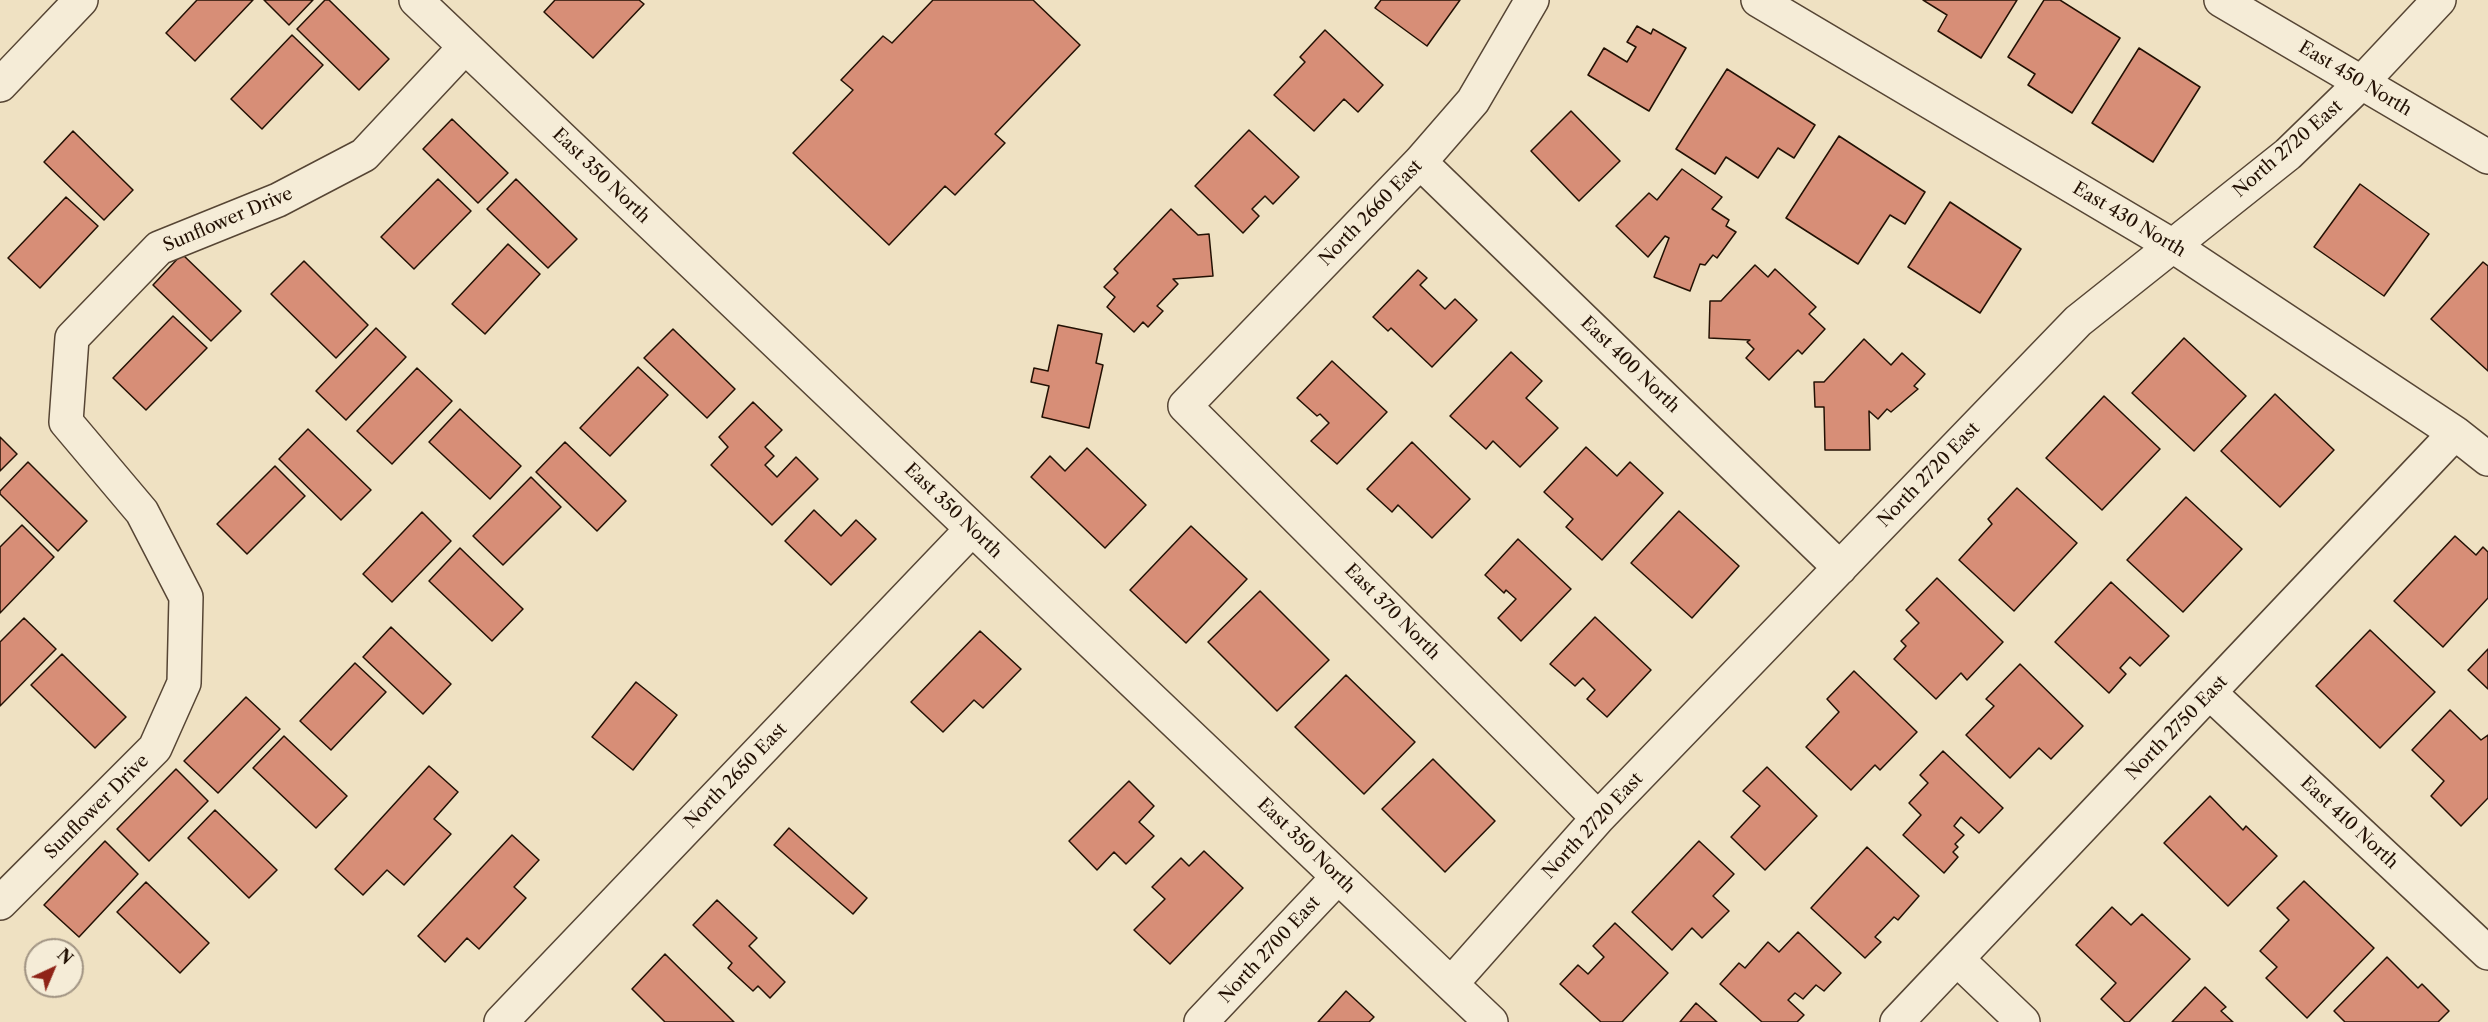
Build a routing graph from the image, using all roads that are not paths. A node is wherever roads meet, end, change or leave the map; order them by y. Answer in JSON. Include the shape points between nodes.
{"nodes":[{"id":1,"x":81,"y":0,"type":"edge"},
{"id":2,"x":1532,"y":0,"type":"edge"},
{"id":3,"x":1758,"y":0,"type":"edge"},
{"id":4,"x":2221,"y":0,"type":"edge"},
{"id":5,"x":2439,"y":0,"type":"edge"},
{"id":6,"x":427,"y":4,"type":"edge"},
{"id":7,"x":465,"y":48,"type":"junction"},
{"id":8,"x":2361,"y":83,"type":"junction"},
{"id":9,"x":0,"y":85,"type":"edge"},
{"id":10,"x":2488,"y":157,"type":"edge"},
{"id":11,"x":1420,"y":162,"type":"junction"},
{"id":12,"x":2173,"y":246,"type":"junction"},
{"id":13,"x":1185,"y":406,"type":"joint"},
{"id":14,"x":2455,"y":433,"type":"junction"},
{"id":15,"x":2488,"y":459,"type":"edge"},
{"id":16,"x":972,"y":529,"type":"junction"},
{"id":17,"x":1840,"y":568,"type":"junction"},
{"id":18,"x":2210,"y":693,"type":"junction"},
{"id":19,"x":1598,"y":818,"type":"junction"},
{"id":20,"x":1338,"y":877,"type":"junction"},
{"id":21,"x":0,"y":903,"type":"edge"},
{"id":22,"x":2488,"y":953,"type":"edge"},
{"id":23,"x":1957,"y":959,"type":"junction"},
{"id":24,"x":1451,"y":984,"type":"junction"},
{"id":25,"x":501,"y":1022,"type":"edge"},
{"id":26,"x":1201,"y":1022,"type":"edge"},
{"id":27,"x":1491,"y":1022,"type":"edge"},
{"id":28,"x":1897,"y":1022,"type":"edge"},
{"id":29,"x":2023,"y":1022,"type":"edge"}],
"edges":[{"from":1,"to":9,"type":"street"},
{"from":2,"to":11,"type":"street","name":"North 2660 East","via":[[1473,101]]},
{"from":3,"to":12,"type":"street","name":"East 430 North"},
{"from":4,"to":8,"type":"street","name":"East 450 North"},
{"from":5,"to":8,"type":"street","name":"North 2720 East"},
{"from":6,"to":7,"type":"street","name":"East 350 North"},
{"from":7,"to":16,"type":"street","name":"East 350 North"},
{"from":7,"to":21,"type":"street","name":"Sunflower Drive","via":[[364,155],[278,200],[159,248],[72,338],[66,422],[142,512],[186,597],[184,682],[155,748]]},
{"from":8,"to":10,"type":"street","name":"East 450 North"},
{"from":8,"to":12,"type":"street","name":"North 2720 East","via":[[2288,154]]},
{"from":11,"to":13,"type":"street","name":"North 2660 East"},
{"from":11,"to":17,"type":"street","name":"East 400 North"},
{"from":12,"to":14,"type":"street","name":"East 430 North"},
{"from":12,"to":17,"type":"street","name":"North 2720 East","via":[[2078,321]]},
{"from":13,"to":19,"type":"street","name":"East 370 North"},
{"from":14,"to":15,"type":"street","name":"East 430 North"},
{"from":14,"to":18,"type":"street","name":"North 2750 East"},
{"from":16,"to":20,"type":"street","name":"East 350 North"},
{"from":16,"to":25,"type":"street","name":"North 2650 East"},
{"from":17,"to":19,"type":"street","name":"North 2720 East"},
{"from":18,"to":22,"type":"street","name":"East 410 North"},
{"from":18,"to":23,"type":"street","name":"North 2750 East"},
{"from":19,"to":24,"type":"street","name":"North 2720 East"},
{"from":20,"to":24,"type":"street","name":"East 350 North"},
{"from":20,"to":26,"type":"street","name":"North 2700 East"},
{"from":23,"to":28,"type":"street","name":"North 2750 East"},
{"from":23,"to":29,"type":"street"},
{"from":24,"to":27,"type":"street","name":"East 350 North"}]}
